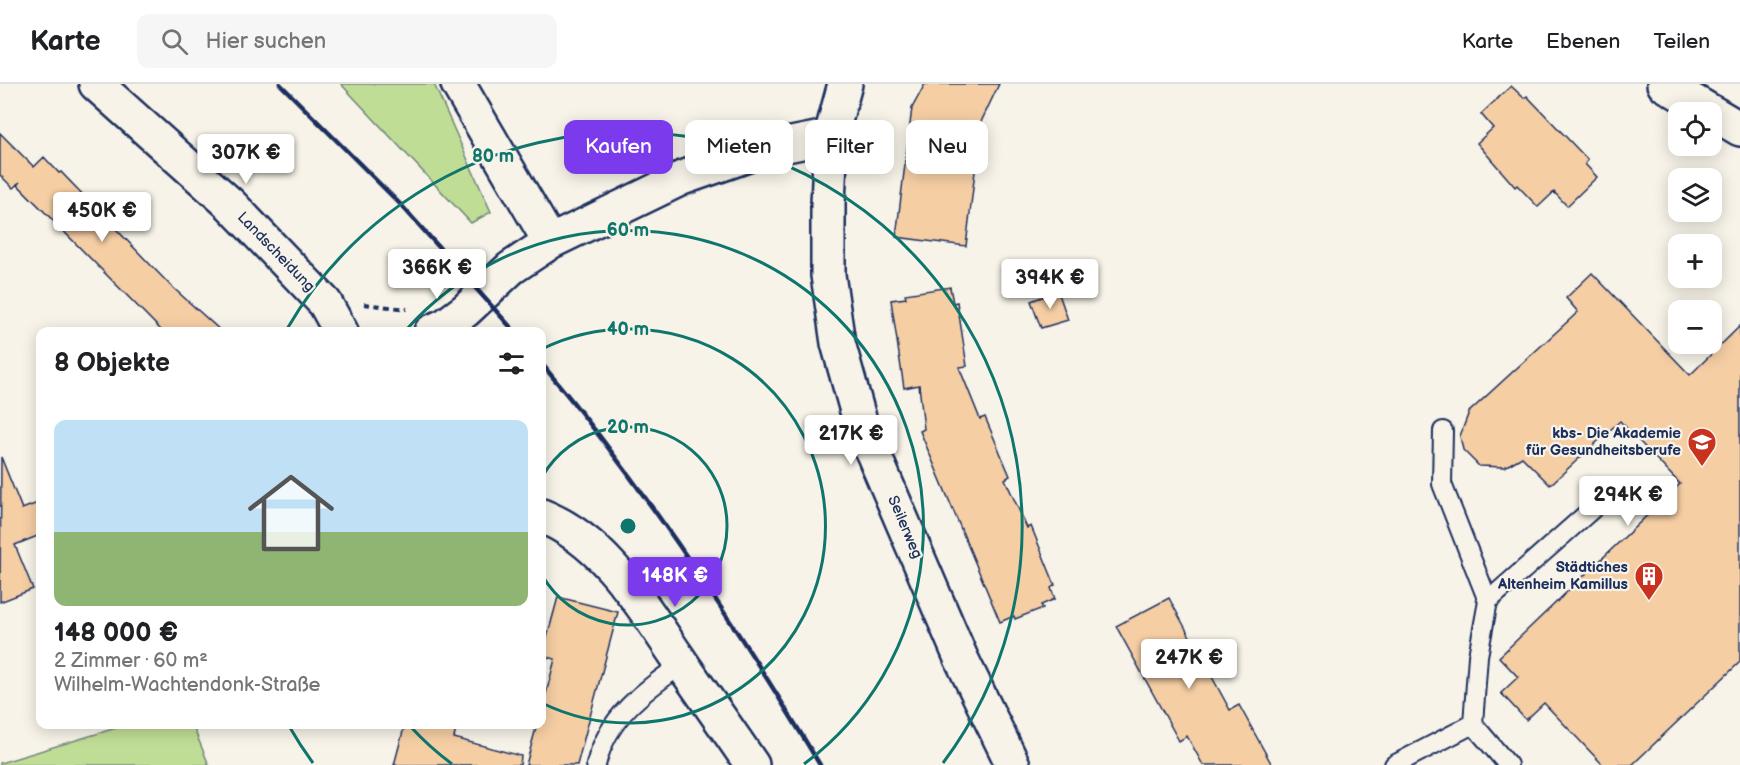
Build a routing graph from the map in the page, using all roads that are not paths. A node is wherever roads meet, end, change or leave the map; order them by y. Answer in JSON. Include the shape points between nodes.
{"nodes":[{"id":1,"x":96,"y":84,"type":"edge"},
{"id":2,"x":458,"y":84,"type":"edge"},
{"id":3,"x":845,"y":84,"type":"edge"},
{"id":4,"x":1664,"y":84,"type":"edge"},
{"id":5,"x":835,"y":120,"type":"edge"},
{"id":6,"x":1740,"y":129,"type":"edge"},
{"id":7,"x":805,"y":141,"type":"edge"},
{"id":8,"x":830,"y":174,"type":"edge"},
{"id":9,"x":549,"y":242,"type":"junction"},
{"id":10,"x":434,"y":324,"type":"edge"},
{"id":11,"x":338,"y":327,"type":"edge"},
{"id":12,"x":1443,"y":432,"type":"dead end"},
{"id":13,"x":1598,"y":504,"type":"dead end"},
{"id":14,"x":546,"y":518,"type":"edge"},
{"id":15,"x":1488,"y":601,"type":"junction"},
{"id":16,"x":682,"y":664,"type":"junction"},
{"id":17,"x":1473,"y":724,"type":"junction"},
{"id":18,"x":596,"y":765,"type":"edge"},
{"id":19,"x":752,"y":765,"type":"edge"},
{"id":20,"x":1013,"y":765,"type":"edge"},
{"id":21,"x":1394,"y":765,"type":"edge"},
{"id":22,"x":1508,"y":765,"type":"edge"}],
"edges":[{"from":1,"to":11,"type":"street","name":"Landscheidung","via":[[230,204],[325,303]]},
{"from":2,"to":9,"type":"street"},
{"from":3,"to":5,"type":"street","name":"Seilerweg"},
{"from":4,"to":6,"type":"street"},
{"from":7,"to":9,"type":"street","via":[[762,150],[682,178]]},
{"from":8,"to":20,"type":"street","name":"Seilerweg","via":[[828,275],[838,343],[858,415],[957,647]]},
{"from":9,"to":10,"type":"street"},
{"from":12,"to":15,"type":"lane","via":[[1442,484]]},
{"from":13,"to":15,"type":"lane"},
{"from":14,"to":16,"type":"street","via":[[606,560],[633,589]]},
{"from":15,"to":17,"type":"lane","via":[[1478,656]]},
{"from":16,"to":18,"type":"lane","via":[[648,687],[623,711],[601,744]]},
{"from":16,"to":19,"type":"street"},
{"from":17,"to":21,"type":"lane"},
{"from":17,"to":22,"type":"lane"}]}
